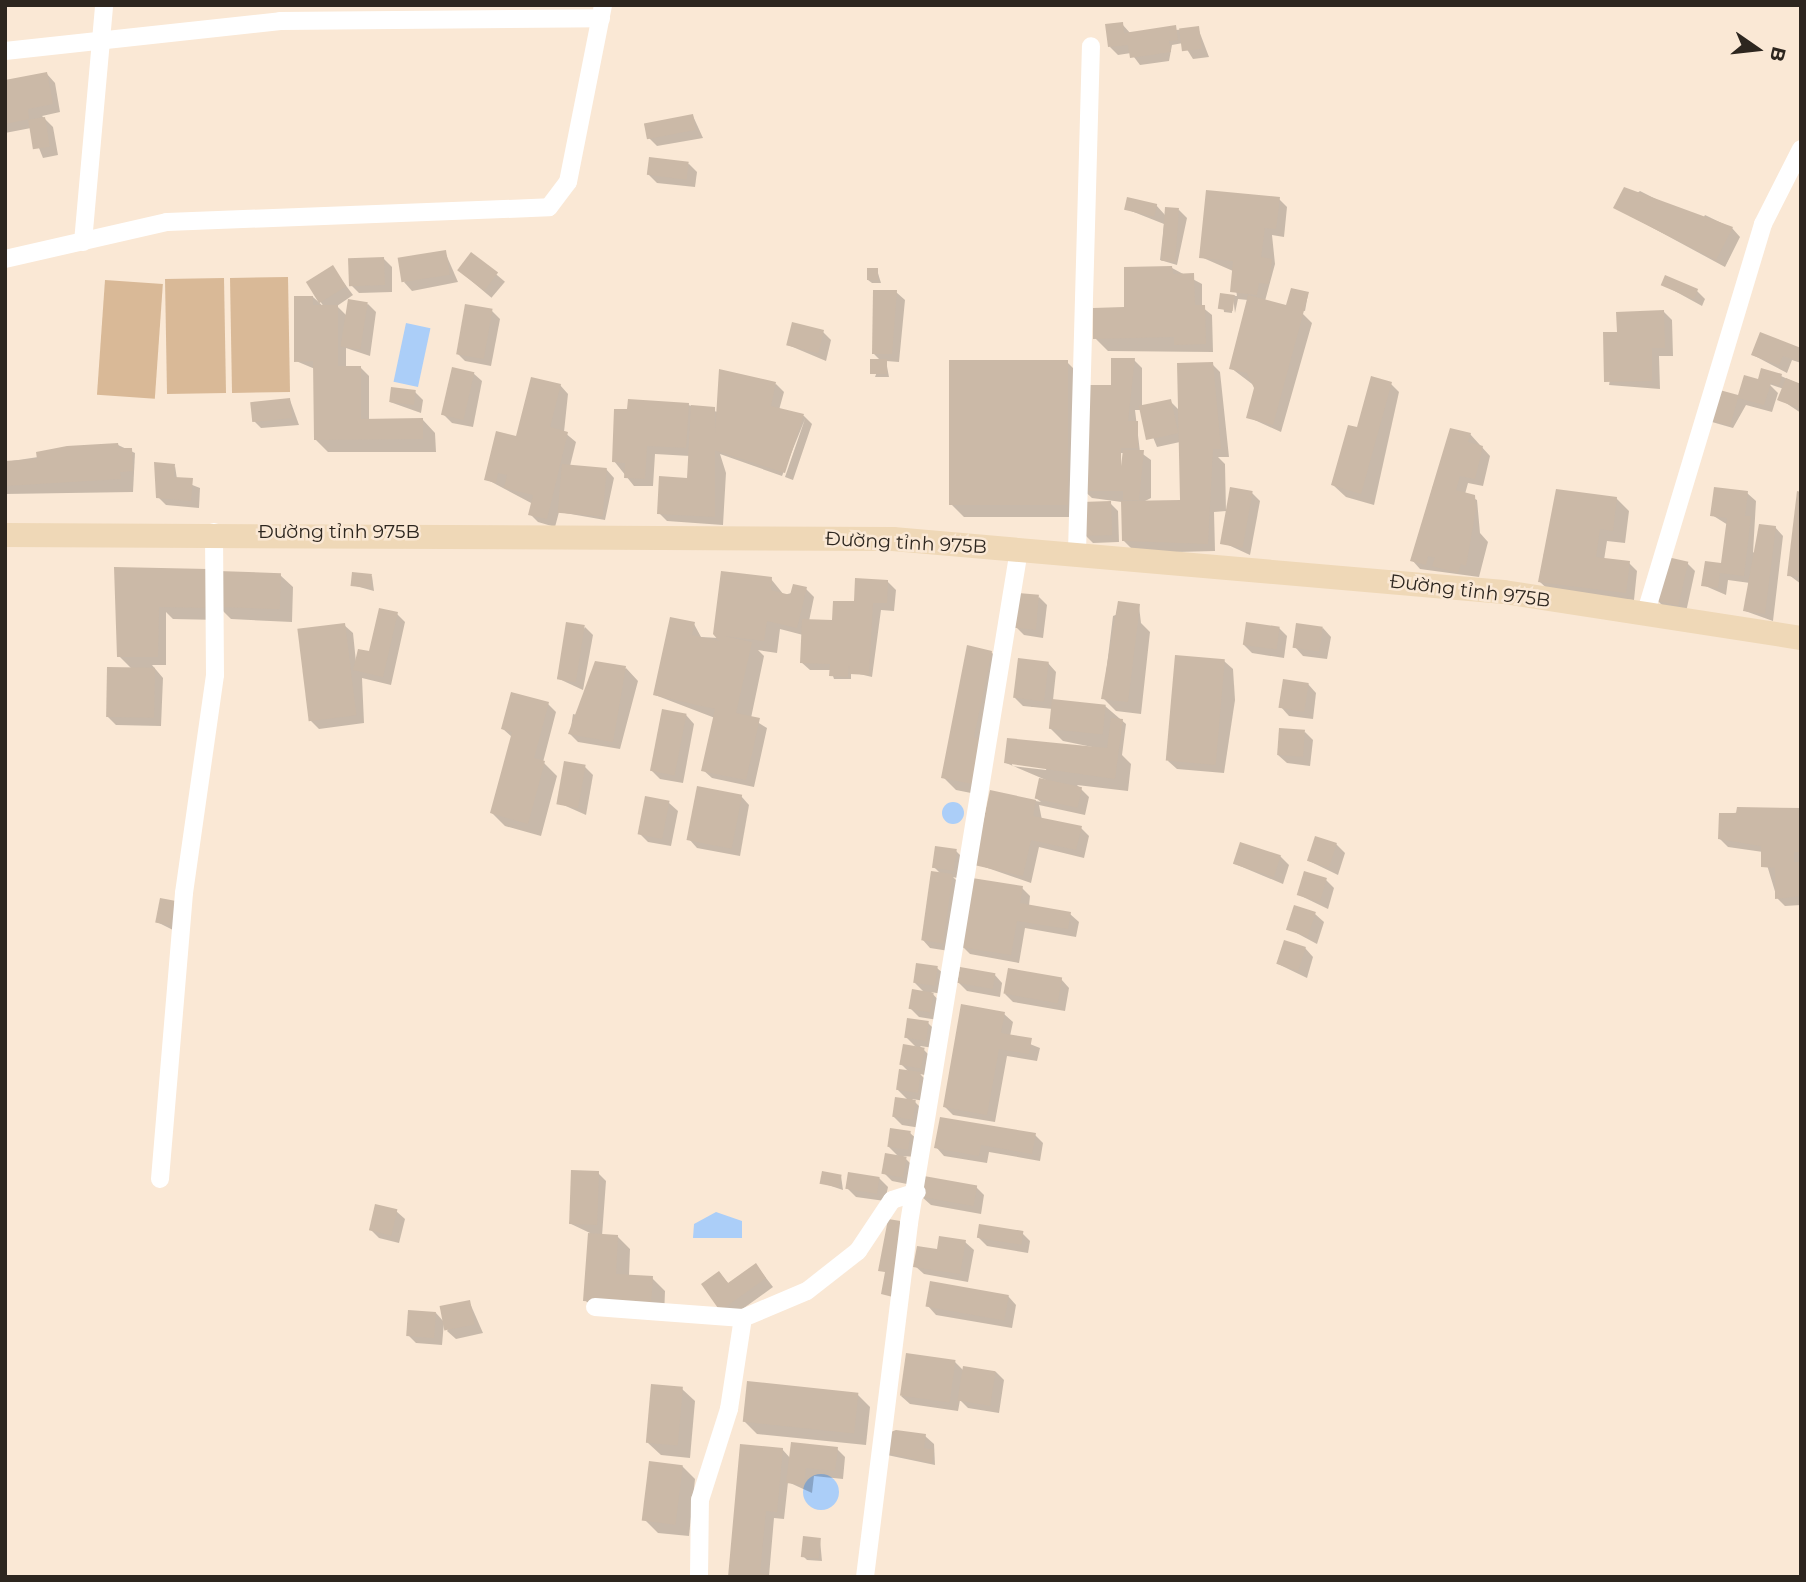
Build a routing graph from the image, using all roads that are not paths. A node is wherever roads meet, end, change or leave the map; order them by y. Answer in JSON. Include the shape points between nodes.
{"nodes":[{"id":1,"x":104,"y":5,"type":"edge"},
{"id":2,"x":416,"y":12,"type":"edge"},
{"id":3,"x":602,"y":12,"type":"edge"},
{"id":4,"x":280,"y":13,"type":"edge"},
{"id":5,"x":102,"y":36,"type":"junction"},
{"id":6,"x":1091,"y":46,"type":"dead end"},
{"id":7,"x":5,"y":51,"type":"edge"},
{"id":8,"x":1801,"y":149,"type":"edge"},
{"id":9,"x":83,"y":242,"type":"junction"},
{"id":10,"x":5,"y":259,"type":"edge"},
{"id":11,"x":214,"y":532,"type":"junction"},
{"id":12,"x":5,"y":535,"type":"edge"},
{"id":13,"x":1019,"y":550,"type":"junction"},
{"id":14,"x":1077,"y":552,"type":"junction"},
{"id":15,"x":1645,"y":615,"type":"junction"},
{"id":16,"x":1801,"y":638,"type":"edge"},
{"id":17,"x":160,"y":1180,"type":"dead end"},
{"id":18,"x":917,"y":1192,"type":"junction"},
{"id":19,"x":595,"y":1307,"type":"dead end"},
{"id":20,"x":743,"y":1318,"type":"junction"},
{"id":21,"x":699,"y":1577,"type":"edge"},
{"id":22,"x":865,"y":1577,"type":"edge"}],
"edges":[{"from":1,"to":5,"type":"street"},
{"from":2,"to":3,"type":"street"},
{"from":2,"to":4,"type":"street"},
{"from":3,"to":9,"type":"street","via":[[568,182],[549,207],[167,222]]},
{"from":4,"to":5,"type":"street"},
{"from":5,"to":7,"type":"street"},
{"from":5,"to":9,"type":"street"},
{"from":6,"to":14,"type":"street"},
{"from":8,"to":15,"type":"street","via":[[1763,224]]},
{"from":9,"to":10,"type":"street"},
{"from":11,"to":12,"type":"main road","name":"Đường tỉnh 975B"},
{"from":11,"to":13,"type":"main road","name":"Đường tỉnh 975B","via":[[893,539]]},
{"from":11,"to":17,"type":"street","via":[[215,675],[184,892]]},
{"from":13,"to":14,"type":"main road","name":"Đường tỉnh 975B"},
{"from":13,"to":18,"type":"street"},
{"from":14,"to":15,"type":"main road","name":"Đường tỉnh 975B","via":[[1504,592]]},
{"from":15,"to":16,"type":"main road","name":"Đường tỉnh 975B"},
{"from":18,"to":20,"type":"street","via":[[892,1200],[858,1251],[807,1291]]},
{"from":18,"to":22,"type":"street","via":[[874,1470]]},
{"from":19,"to":20,"type":"street"},
{"from":20,"to":21,"type":"street","via":[[729,1409],[700,1500]]}]}
